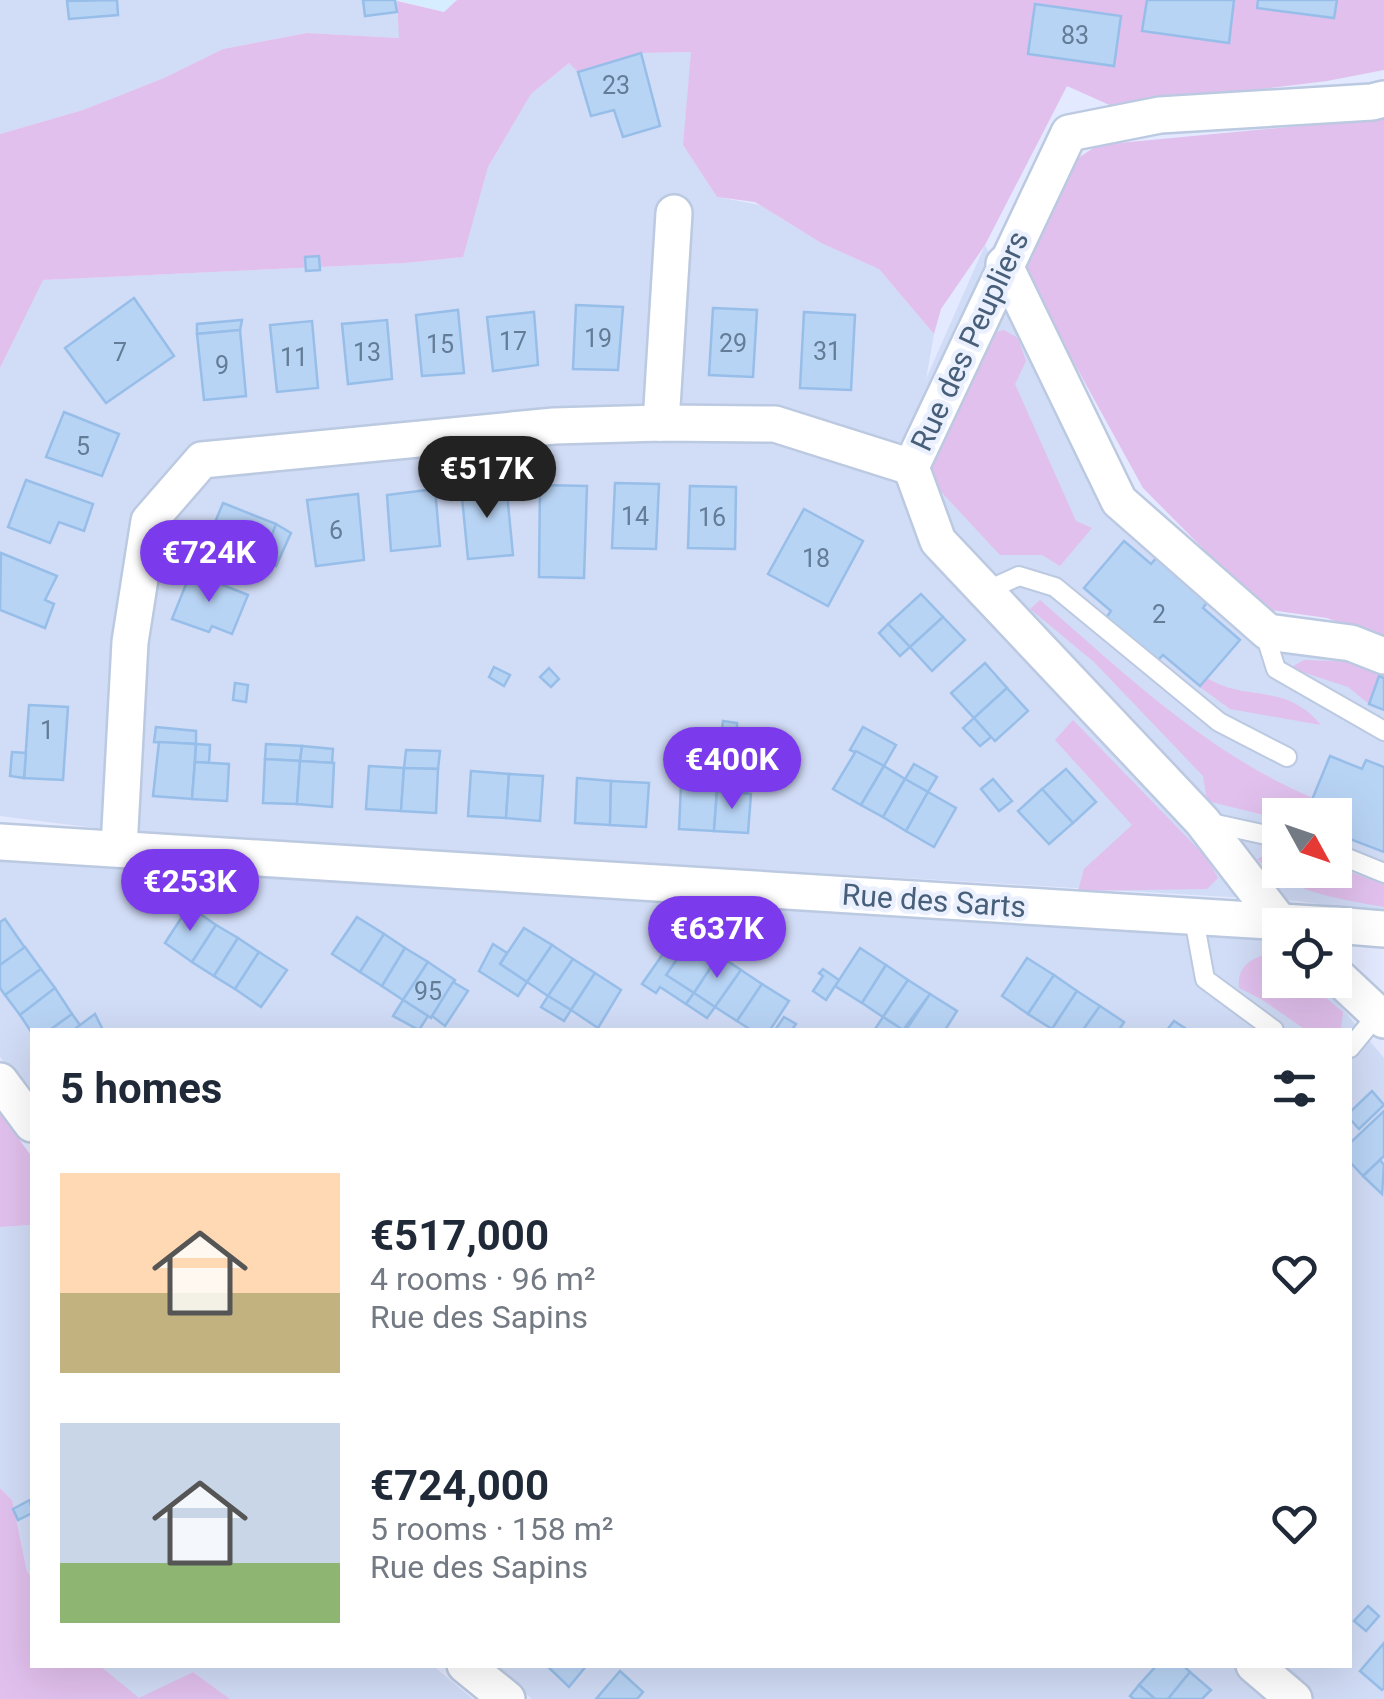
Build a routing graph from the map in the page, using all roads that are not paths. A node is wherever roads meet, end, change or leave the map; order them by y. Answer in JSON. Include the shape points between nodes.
{"nodes":[{"id":1,"x":1384,"y":98,"type":"edge"},
{"id":2,"x":674,"y":214,"type":"dead end"},
{"id":3,"x":1004,"y":264,"type":"junction"},
{"id":4,"x":662,"y":423,"type":"junction"},
{"id":5,"x":911,"y":467,"type":"junction"},
{"id":6,"x":986,"y":591,"type":"junction"},
{"id":7,"x":1262,"y":627,"type":"junction"},
{"id":8,"x":1384,"y":656,"type":"edge"},
{"id":9,"x":1384,"y":731,"type":"edge"},
{"id":10,"x":1287,"y":757,"type":"dead end"},
{"id":11,"x":1202,"y":821,"type":"junction"},
{"id":12,"x":1262,"y":834,"type":"edge"},
{"id":13,"x":0,"y":842,"type":"edge"},
{"id":14,"x":119,"y":848,"type":"junction"},
{"id":15,"x":1352,"y":859,"type":"edge"},
{"id":16,"x":1384,"y":873,"type":"edge"},
{"id":17,"x":1269,"y":908,"type":"edge"},
{"id":18,"x":1194,"y":918,"type":"junction"},
{"id":19,"x":1262,"y":922,"type":"edge"},
{"id":20,"x":1352,"y":926,"type":"edge"},
{"id":21,"x":1384,"y":929,"type":"edge"},
{"id":22,"x":1352,"y":990,"type":"edge"},
{"id":23,"x":1381,"y":1017,"type":"edge"},
{"id":24,"x":1271,"y":1028,"type":"edge"},
{"id":25,"x":1352,"y":1046,"type":"edge"},
{"id":26,"x":0,"y":1081,"type":"edge"},
{"id":27,"x":30,"y":1121,"type":"edge"},
{"id":28,"x":470,"y":1668,"type":"edge"},
{"id":29,"x":1258,"y":1668,"type":"edge"},
{"id":30,"x":507,"y":1699,"type":"edge"},
{"id":31,"x":1294,"y":1699,"type":"edge"}],
"edges":[{"from":1,"to":3,"type":"street","name":"Rue des Peupliers","via":[[1160,115],[1068,132]]},
{"from":2,"to":4,"type":"street"},
{"from":3,"to":5,"type":"street","name":"Rue des Peupliers"},
{"from":3,"to":7,"type":"street","via":[[1119,500]]},
{"from":4,"to":5,"type":"street","via":[[775,424]]},
{"from":4,"to":14,"type":"street","via":[[554,426],[202,460],[149,522],[130,642]]},
{"from":5,"to":6,"type":"street","name":"Rue des Peupliers","via":[[938,541]]},
{"from":6,"to":10,"type":"lane","via":[[1019,576],[1055,587],[1219,722]]},
{"from":6,"to":11,"type":"street","name":"Rue des Peupliers"},
{"from":7,"to":8,"type":"street","via":[[1352,643]]},
{"from":7,"to":9,"type":"lane","via":[[1276,669]]},
{"from":11,"to":12,"type":"lane"},
{"from":11,"to":17,"type":"street","name":"Rue des Peupliers"},
{"from":13,"to":14,"type":"street","name":"Rue des Sarts"},
{"from":14,"to":18,"type":"street","name":"Rue des Sarts"},
{"from":15,"to":16,"type":"lane"},
{"from":18,"to":19,"type":"street","name":"Rue des Sarts"},
{"from":18,"to":24,"type":"lane","via":[[1205,979]]},
{"from":20,"to":21,"type":"street","name":"Rue des Sarts"},
{"from":22,"to":23,"type":"street"},
{"from":23,"to":25,"type":"lane"},
{"from":26,"to":27,"type":"street"},
{"from":28,"to":30,"type":"street"},
{"from":29,"to":31,"type":"street"}]}
